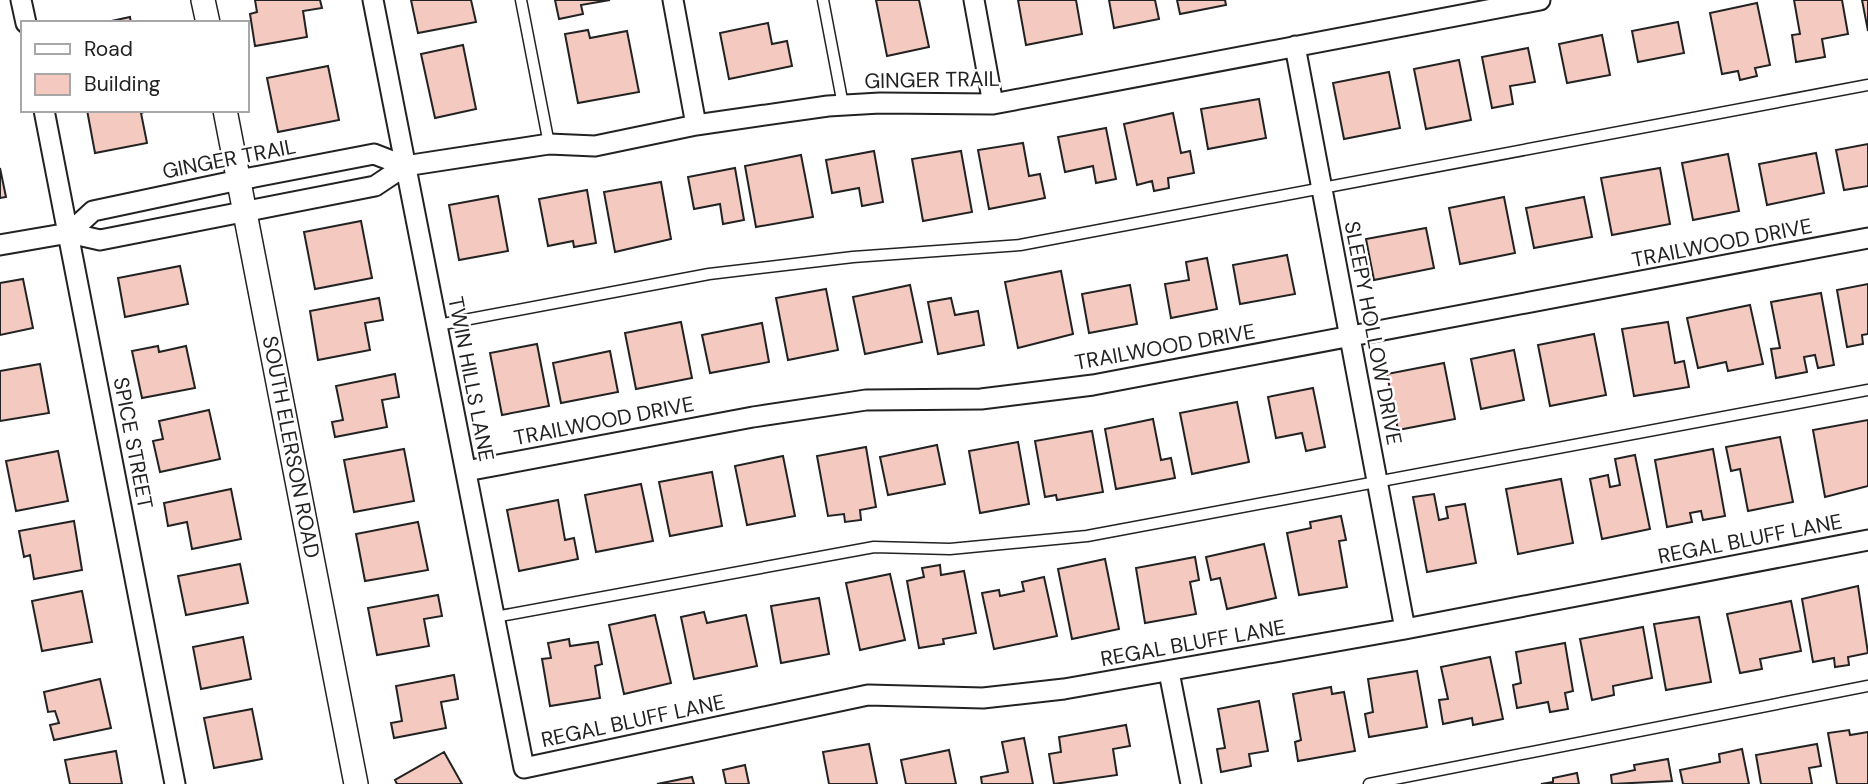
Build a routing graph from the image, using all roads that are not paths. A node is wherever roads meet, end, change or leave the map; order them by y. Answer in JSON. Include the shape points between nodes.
{"nodes":[{"id":1,"x":22,"y":0,"type":"edge"},
{"id":2,"x":203,"y":0,"type":"edge"},
{"id":3,"x":373,"y":0,"type":"edge"},
{"id":4,"x":521,"y":0,"type":"edge"},
{"id":5,"x":673,"y":0,"type":"edge"},
{"id":6,"x":822,"y":0,"type":"edge"},
{"id":7,"x":974,"y":0,"type":"edge"},
{"id":8,"x":1540,"y":0,"type":"edge"},
{"id":9,"x":26,"y":21,"type":"edge"},
{"id":10,"x":208,"y":21,"type":"edge"},
{"id":11,"x":1296,"y":46,"type":"junction"},
{"id":12,"x":1868,"y":85,"type":"edge"},
{"id":13,"x":993,"y":104,"type":"junction"},
{"id":14,"x":843,"y":106,"type":"junction"},
{"id":15,"x":44,"y":112,"type":"edge"},
{"id":16,"x":225,"y":112,"type":"edge"},
{"id":17,"x":696,"y":125,"type":"junction"},
{"id":18,"x":549,"y":144,"type":"junction"},
{"id":19,"x":405,"y":166,"type":"junction"},
{"id":20,"x":239,"y":180,"type":"junction"},
{"id":21,"x":1322,"y":189,"type":"junction"},
{"id":22,"x":245,"y":212,"type":"junction"},
{"id":23,"x":69,"y":233,"type":"junction"},
{"id":24,"x":1868,"y":238,"type":"edge"},
{"id":25,"x":0,"y":245,"type":"edge"},
{"id":26,"x":438,"y":326,"type":"junction"},
{"id":27,"x":1350,"y":337,"type":"junction"},
{"id":28,"x":1868,"y":390,"type":"edge"},
{"id":29,"x":466,"y":471,"type":"junction"},
{"id":30,"x":1377,"y":480,"type":"junction"},
{"id":31,"x":1868,"y":540,"type":"edge"},
{"id":32,"x":495,"y":617,"type":"junction"},
{"id":33,"x":1405,"y":629,"type":"junction"},
{"id":34,"x":1169,"y":672,"type":"junction"},
{"id":35,"x":1868,"y":686,"type":"edge"},
{"id":36,"x":524,"y":768,"type":"joint"},
{"id":37,"x":175,"y":784,"type":"edge"},
{"id":38,"x":356,"y":784,"type":"edge"},
{"id":39,"x":1191,"y":784,"type":"edge"},
{"id":40,"x":1369,"y":784,"type":"edge"}],
"edges":[{"from":1,"to":9,"type":"street"},
{"from":2,"to":10,"type":"street"},
{"from":3,"to":19,"type":"street","name":"TWIN HILLS LANE"},
{"from":4,"to":18,"type":"lane"},
{"from":5,"to":17,"type":"street"},
{"from":6,"to":14,"type":"lane"},
{"from":7,"to":13,"type":"street"},
{"from":8,"to":11,"type":"street","name":"GINGER TRAIL"},
{"from":11,"to":13,"type":"street","name":"GINGER TRAIL"},
{"from":11,"to":21,"type":"street","name":"SLEEPY HOLLOW DRIVE"},
{"from":12,"to":21,"type":"lane"},
{"from":13,"to":14,"type":"street","name":"GINGER TRAIL"},
{"from":14,"to":17,"type":"street","name":"GINGER TRAIL"},
{"from":15,"to":23,"type":"street","name":"SPICE STREET"},
{"from":16,"to":20,"type":"street","name":"SOUTH ELERSON ROAD"},
{"from":17,"to":18,"type":"street","name":"GINGER TRAIL","via":[[595,146]]},
{"from":18,"to":19,"type":"street","name":"GINGER TRAIL"},
{"from":19,"to":20,"type":"street","name":"GINGER TRAIL","via":[[373,154]]},
{"from":19,"to":22,"type":"street","name":"GINGER TRAIL","via":[[375,186]]},
{"from":19,"to":26,"type":"street","name":"TWIN HILLS LANE"},
{"from":20,"to":22,"type":"street","name":"SOUTH ELERSON ROAD"},
{"from":20,"to":23,"type":"street","name":"GINGER TRAIL","via":[[93,211]]},
{"from":21,"to":26,"type":"lane","via":[[1020,245],[853,257],[709,274]]},
{"from":21,"to":27,"type":"street","name":"SLEEPY HOLLOW DRIVE"},
{"from":22,"to":23,"type":"street","name":"GINGER TRAIL","via":[[100,240]]},
{"from":22,"to":38,"type":"street","name":"SOUTH ELERSON ROAD"},
{"from":23,"to":25,"type":"street","name":"GINGER TRAIL"},
{"from":23,"to":37,"type":"street","name":"SPICE STREET"},
{"from":24,"to":27,"type":"street","name":"TRAILWOOD DRIVE"},
{"from":26,"to":29,"type":"street","name":"TWIN HILLS LANE"},
{"from":27,"to":29,"type":"street","name":"TRAILWOOD DRIVE","via":[[1093,385],[981,399],[866,400],[753,416]]},
{"from":27,"to":30,"type":"street","name":"SLEEPY HOLLOW DRIVE"},
{"from":28,"to":30,"type":"lane"},
{"from":29,"to":32,"type":"street","name":"TWIN HILLS LANE"},
{"from":30,"to":32,"type":"lane","via":[[1087,536],[950,549],[874,547]]},
{"from":30,"to":33,"type":"street","name":"SLEEPY HOLLOW DRIVE"},
{"from":31,"to":33,"type":"street","name":"REGAL BLUFF LANE"},
{"from":32,"to":36,"type":"street","name":"TWIN HILLS LANE"},
{"from":33,"to":34,"type":"street","name":"REGAL BLUFF LANE"},
{"from":34,"to":36,"type":"street","name":"REGAL BLUFF LANE","via":[[983,698],[868,695]]},
{"from":34,"to":39,"type":"street"},
{"from":35,"to":40,"type":"lane"}]}
